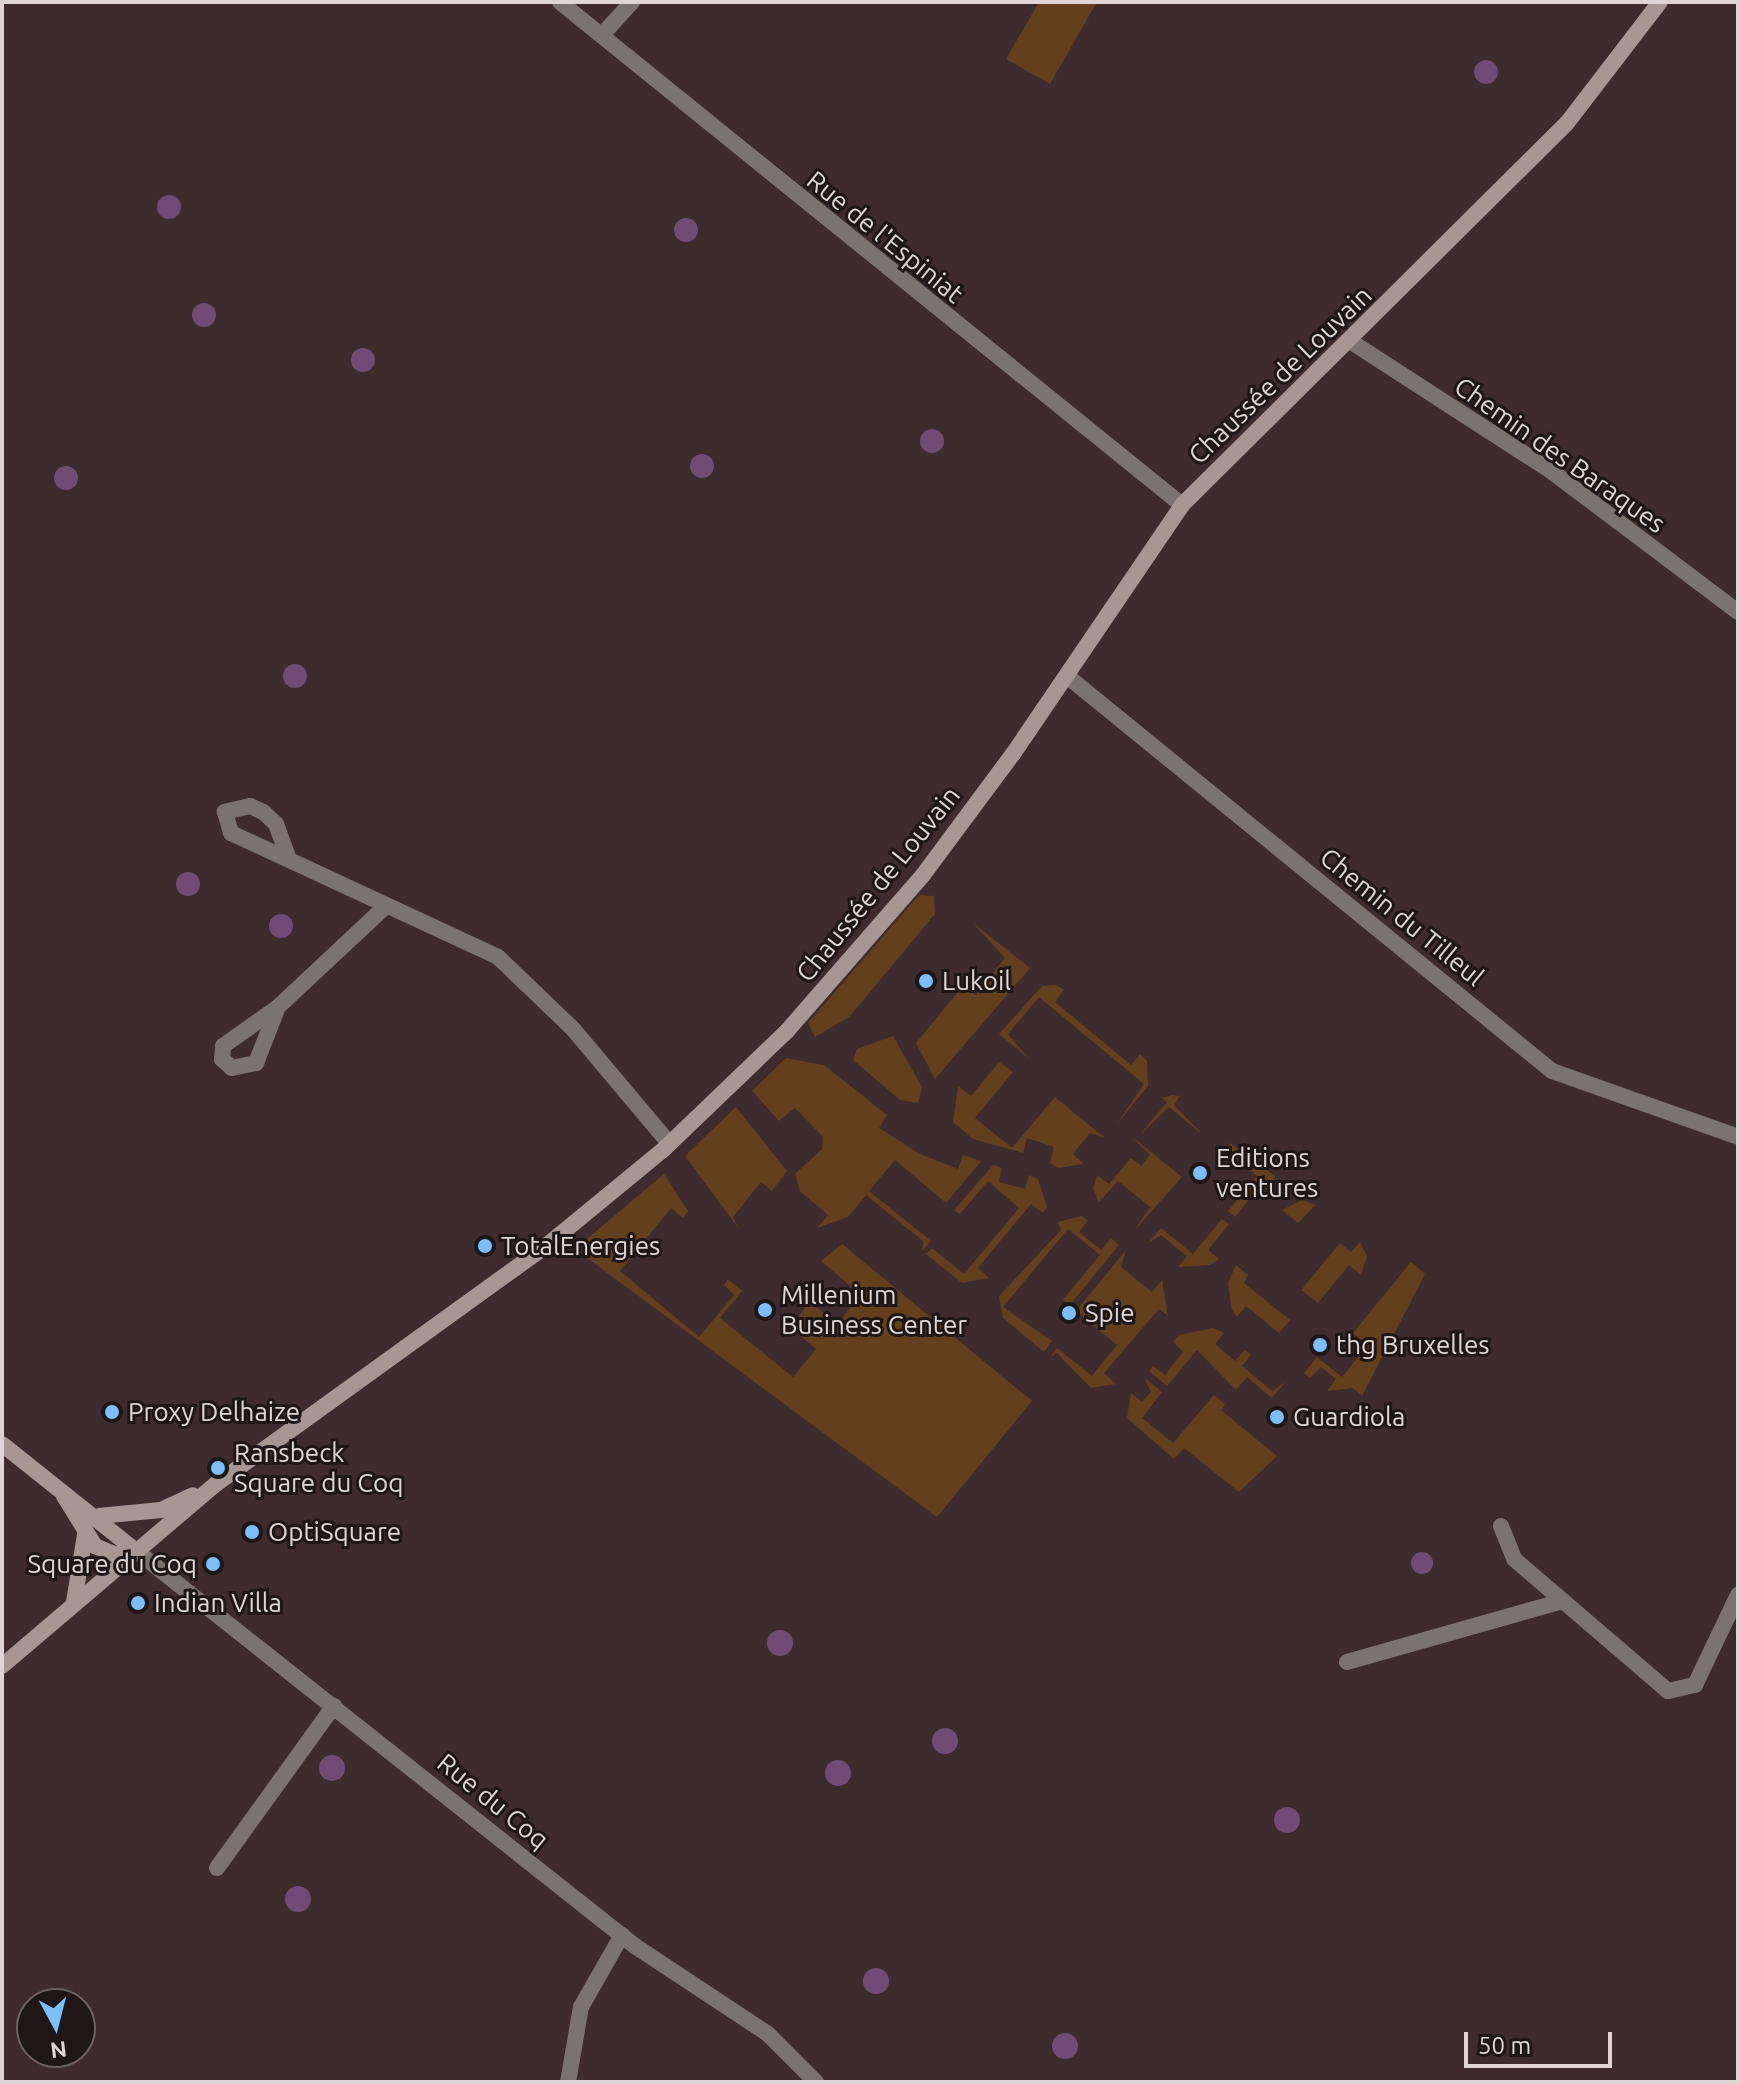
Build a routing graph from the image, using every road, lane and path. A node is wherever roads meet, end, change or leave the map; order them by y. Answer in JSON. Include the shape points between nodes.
{"nodes":[{"id":1,"x":560,"y":2,"type":"edge"},
{"id":2,"x":632,"y":2,"type":"edge"},
{"id":3,"x":1660,"y":2,"type":"edge"},
{"id":4,"x":602,"y":35,"type":"junction"},
{"id":5,"x":1350,"y":341,"type":"junction"},
{"id":6,"x":1182,"y":505,"type":"junction"},
{"id":7,"x":1738,"y":612,"type":"edge"},
{"id":8,"x":1067,"y":676,"type":"junction"},
{"id":9,"x":288,"y":857,"type":"dead end"},
{"id":10,"x":386,"y":906,"type":"junction"},
{"id":11,"x":278,"y":1007,"type":"dead end"},
{"id":12,"x":1738,"y":1137,"type":"edge"},
{"id":13,"x":669,"y":1143,"type":"junction"},
{"id":14,"x":2,"y":1444,"type":"edge"},
{"id":15,"x":216,"y":1484,"type":"junction"},
{"id":16,"x":62,"y":1492,"type":"junction"},
{"id":17,"x":99,"y":1516,"type":"junction"},
{"id":18,"x":1501,"y":1526,"type":"dead end"},
{"id":19,"x":85,"y":1535,"type":"junction"},
{"id":20,"x":135,"y":1550,"type":"junction"},
{"id":21,"x":1738,"y":1595,"type":"edge"},
{"id":22,"x":74,"y":1602,"type":"junction"},
{"id":23,"x":1559,"y":1602,"type":"junction"},
{"id":24,"x":1347,"y":1662,"type":"dead end"},
{"id":25,"x":2,"y":1666,"type":"edge"},
{"id":26,"x":334,"y":1706,"type":"junction"},
{"id":27,"x":217,"y":1868,"type":"dead end"},
{"id":28,"x":622,"y":1935,"type":"junction"},
{"id":29,"x":568,"y":2082,"type":"edge"},
{"id":30,"x":816,"y":2082,"type":"edge"}],
"edges":[{"from":1,"to":4,"type":"street","name":"Rue de l'Espiniat"},
{"from":2,"to":4,"type":"street"},
{"from":3,"to":5,"type":"main road","name":"Chaussée de Louvain","via":[[1567,123]]},
{"from":4,"to":6,"type":"street","name":"Rue de l'Espiniat"},
{"from":5,"to":6,"type":"main road","name":"Chaussée de Louvain"},
{"from":5,"to":7,"type":"street","name":"Chemin des Baraques","via":[[1551,471]]},
{"from":6,"to":8,"type":"main road","name":"Chaussée de Louvain"},
{"from":8,"to":12,"type":"street","name":"Chemin du Tilleul","via":[[1552,1071]]},
{"from":8,"to":13,"type":"main road","name":"Chaussée de Louvain","via":[[923,875],[840,972]]},
{"from":9,"to":10,"type":"street"},
{"from":10,"to":11,"type":"street"},
{"from":10,"to":13,"type":"street","via":[[498,957],[524,979]]},
{"from":13,"to":15,"type":"main road","name":"Chaussée de Louvain","via":[[546,1246]]},
{"from":14,"to":16,"type":"main road"},
{"from":15,"to":17,"type":"main road","via":[[161,1510]]},
{"from":15,"to":20,"type":"main road","name":"Chaussée de Louvain"},
{"from":16,"to":17,"type":"main road"},
{"from":16,"to":19,"type":"main road"},
{"from":17,"to":20,"type":"main road"},
{"from":18,"to":23,"type":"street","via":[[1514,1559]]},
{"from":19,"to":20,"type":"main road","via":[[116,1555]]},
{"from":19,"to":22,"type":"main road"},
{"from":20,"to":22,"type":"main road","name":"Chaussée de Louvain"},
{"from":20,"to":26,"type":"street","name":"Rue du Coq"},
{"from":21,"to":23,"type":"street","via":[[1695,1685],[1681,1692],[1633,1667]]},
{"from":22,"to":25,"type":"main road","name":"Chaussée de Louvain"},
{"from":23,"to":24,"type":"street"},
{"from":26,"to":27,"type":"street"},
{"from":26,"to":28,"type":"street","name":"Rue du Coq"},
{"from":28,"to":29,"type":"street","via":[[581,2007]]},
{"from":28,"to":30,"type":"street","name":"Rue du Coq","via":[[768,2034]]}]}
